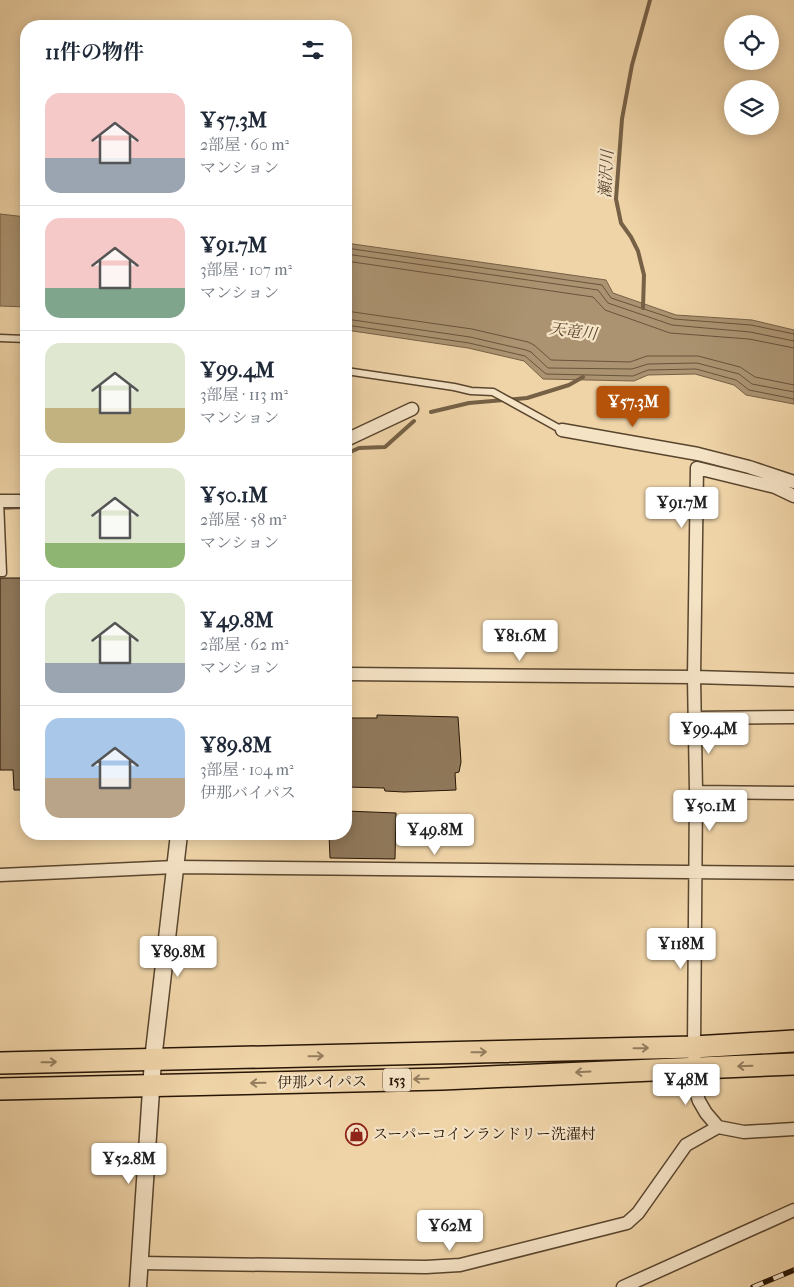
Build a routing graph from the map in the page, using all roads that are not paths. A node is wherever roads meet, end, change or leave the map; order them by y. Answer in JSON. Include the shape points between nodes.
{"nodes":[{"id":1,"x":0,"y":338,"type":"edge"},
{"id":2,"x":20,"y":339,"type":"edge"},
{"id":3,"x":352,"y":373,"type":"edge"},
{"id":4,"x":412,"y":409,"type":"dead end"},
{"id":5,"x":562,"y":430,"type":"joint"},
{"id":6,"x":352,"y":437,"type":"edge"},
{"id":7,"x":794,"y":482,"type":"edge"},
{"id":8,"x":794,"y":496,"type":"edge"},
{"id":9,"x":20,"y":502,"type":"edge"},
{"id":10,"x":0,"y":505,"type":"edge"},
{"id":11,"x":0,"y":574,"type":"edge"},
{"id":12,"x":352,"y":674,"type":"edge"},
{"id":13,"x":694,"y":677,"type":"junction"},
{"id":14,"x":794,"y":678,"type":"edge"},
{"id":15,"x":794,"y":716,"type":"edge"},
{"id":16,"x":695,"y":718,"type":"junction"},
{"id":17,"x":696,"y":792,"type":"junction"},
{"id":18,"x":794,"y":793,"type":"edge"},
{"id":19,"x":178,"y":840,"type":"edge"},
{"id":20,"x":175,"y":867,"type":"junction"},
{"id":21,"x":696,"y":873,"type":"junction"},
{"id":22,"x":794,"y":874,"type":"edge"},
{"id":23,"x":0,"y":875,"type":"edge"},
{"id":24,"x":794,"y":1041,"type":"edge"},
{"id":25,"x":694,"y":1057,"type":"junction"},
{"id":26,"x":153,"y":1060,"type":"junction"},
{"id":27,"x":0,"y":1063,"type":"edge"},
{"id":28,"x":794,"y":1064,"type":"edge"},
{"id":29,"x":151,"y":1086,"type":"junction"},
{"id":30,"x":0,"y":1089,"type":"edge"},
{"id":31,"x":718,"y":1127,"type":"junction"},
{"id":32,"x":794,"y":1130,"type":"edge"},
{"id":33,"x":794,"y":1210,"type":"edge"},
{"id":34,"x":139,"y":1262,"type":"junction"},
{"id":35,"x":138,"y":1287,"type":"edge"},
{"id":36,"x":623,"y":1287,"type":"edge"}],
"edges":[{"from":1,"to":2,"type":"lane"},
{"from":3,"to":5,"type":"lane","via":[[496,394]]},
{"from":4,"to":6,"type":"street"},
{"from":5,"to":7,"type":"street","via":[[698,454]]},
{"from":8,"to":13,"type":"street","via":[[697,468]]},
{"from":9,"to":10,"type":"street"},
{"from":10,"to":11,"type":"lane","via":[[3,573]]},
{"from":12,"to":13,"type":"street"},
{"from":13,"to":14,"type":"street"},
{"from":13,"to":16,"type":"street"},
{"from":15,"to":16,"type":"street"},
{"from":16,"to":17,"type":"street"},
{"from":17,"to":18,"type":"street"},
{"from":17,"to":21,"type":"street"},
{"from":19,"to":20,"type":"street"},
{"from":20,"to":21,"type":"street"},
{"from":20,"to":23,"type":"street"},
{"from":20,"to":26,"type":"street"},
{"from":21,"to":22,"type":"street"},
{"from":21,"to":25,"type":"street"},
{"from":24,"to":25,"type":"highway","name":"伊那バイパス","number":"153"},
{"from":26,"to":25,"type":"highway","name":"伊那バイパス","number":"153","one_way":true},
{"from":28,"to":25,"type":"highway","name":"伊那バイパス","number":"153","one_way":true},
{"from":25,"to":29,"type":"highway","name":"伊那バイパス","number":"153","one_way":true,"via":[[442,1079]]},
{"from":25,"to":31,"type":"street","via":[[699,1101]]},
{"from":27,"to":26,"type":"highway","name":"伊那バイパス","number":"153","one_way":true},
{"from":26,"to":29,"type":"street"},
{"from":29,"to":30,"type":"highway","name":"伊那バイパス","number":"153"},
{"from":29,"to":34,"type":"street"},
{"from":31,"to":32,"type":"street","via":[[744,1132]]},
{"from":31,"to":34,"type":"street","via":[[686,1146],[638,1213],[626,1223],[460,1265]]},
{"from":33,"to":36,"type":"street"},
{"from":34,"to":35,"type":"street"}]}
